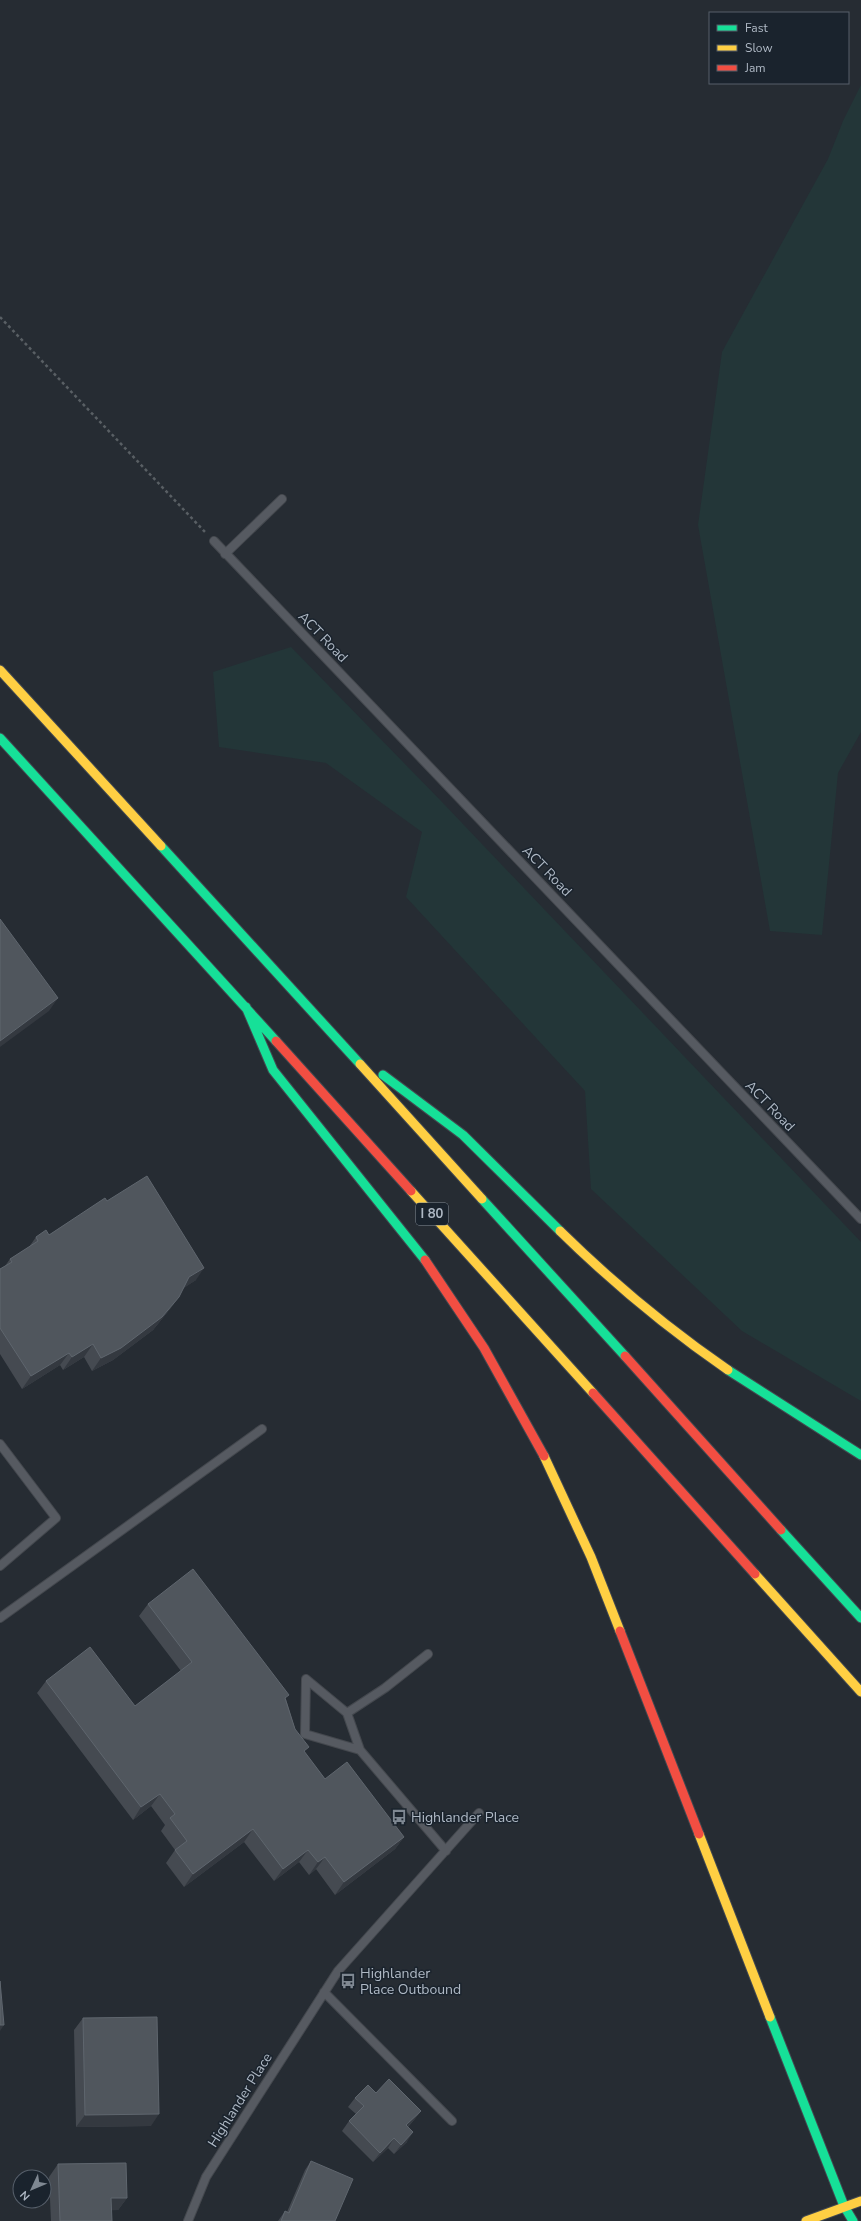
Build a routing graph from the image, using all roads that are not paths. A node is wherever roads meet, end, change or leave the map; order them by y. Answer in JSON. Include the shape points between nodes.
{"nodes":[{"id":1,"x":282,"y":499,"type":"dead end"},
{"id":2,"x":214,"y":541,"type":"road end"},
{"id":3,"x":226,"y":554,"type":"junction"},
{"id":4,"x":0,"y":670,"type":"edge"},
{"id":5,"x":0,"y":738,"type":"edge"},
{"id":6,"x":246,"y":1007,"type":"junction"},
{"id":7,"x":341,"y":1043,"type":"junction"},
{"id":8,"x":861,"y":1219,"type":"edge"},
{"id":9,"x":262,"y":1429,"type":"dead end"},
{"id":10,"x":0,"y":1444,"type":"edge"},
{"id":11,"x":861,"y":1455,"type":"edge"},
{"id":12,"x":0,"y":1566,"type":"edge"},
{"id":13,"x":0,"y":1618,"type":"edge"},
{"id":14,"x":861,"y":1618,"type":"edge"},
{"id":15,"x":428,"y":1654,"type":"dead end"},
{"id":16,"x":861,"y":1692,"type":"edge"},
{"id":17,"x":347,"y":1713,"type":"junction"},
{"id":18,"x":360,"y":1750,"type":"junction"},
{"id":19,"x":479,"y":1813,"type":"dead end"},
{"id":20,"x":446,"y":1850,"type":"junction"},
{"id":21,"x":324,"y":1992,"type":"junction"},
{"id":22,"x":452,"y":2121,"type":"dead end"},
{"id":23,"x":861,"y":2201,"type":"edge"},
{"id":24,"x":844,"y":2206,"type":"junction"},
{"id":25,"x":188,"y":2221,"type":"edge"},
{"id":26,"x":806,"y":2221,"type":"edge"},
{"id":27,"x":853,"y":2221,"type":"edge"}],
"edges":[{"from":1,"to":3,"type":"lane"},
{"from":2,"to":3,"type":"lane","name":"ACT Road"},
{"from":3,"to":8,"type":"lane","name":"ACT Road"},
{"from":4,"to":7,"type":"main road"},
{"from":5,"to":6,"type":"main road","number":"I 80"},
{"from":6,"to":16,"type":"main road","number":"I 80"},
{"from":6,"to":24,"type":"main road","via":[[273,1070],[421,1253],[484,1348],[540,1448],[591,1557]]},
{"from":7,"to":11,"type":"main road","via":[[463,1135],[604,1274],[679,1336],[751,1386]]},
{"from":7,"to":14,"type":"main road"},
{"from":9,"to":13,"type":"lane"},
{"from":10,"to":12,"type":"lane","via":[[56,1518]]},
{"from":15,"to":17,"type":"lane","via":[[385,1688]]},
{"from":17,"to":18,"type":"lane"},
{"from":17,"to":18,"type":"lane","via":[[306,1679],[305,1734]]},
{"from":18,"to":20,"type":"lane"},
{"from":19,"to":20,"type":"lane","name":"Highlander Place"},
{"from":20,"to":21,"type":"lane","name":"Highlander Place","via":[[338,1971]]},
{"from":21,"to":22,"type":"lane"},
{"from":21,"to":25,"type":"lane","name":"Highlander Place","via":[[206,2177]]},
{"from":23,"to":24,"type":"main road"},
{"from":24,"to":26,"type":"main road"},
{"from":24,"to":27,"type":"main road"}]}
